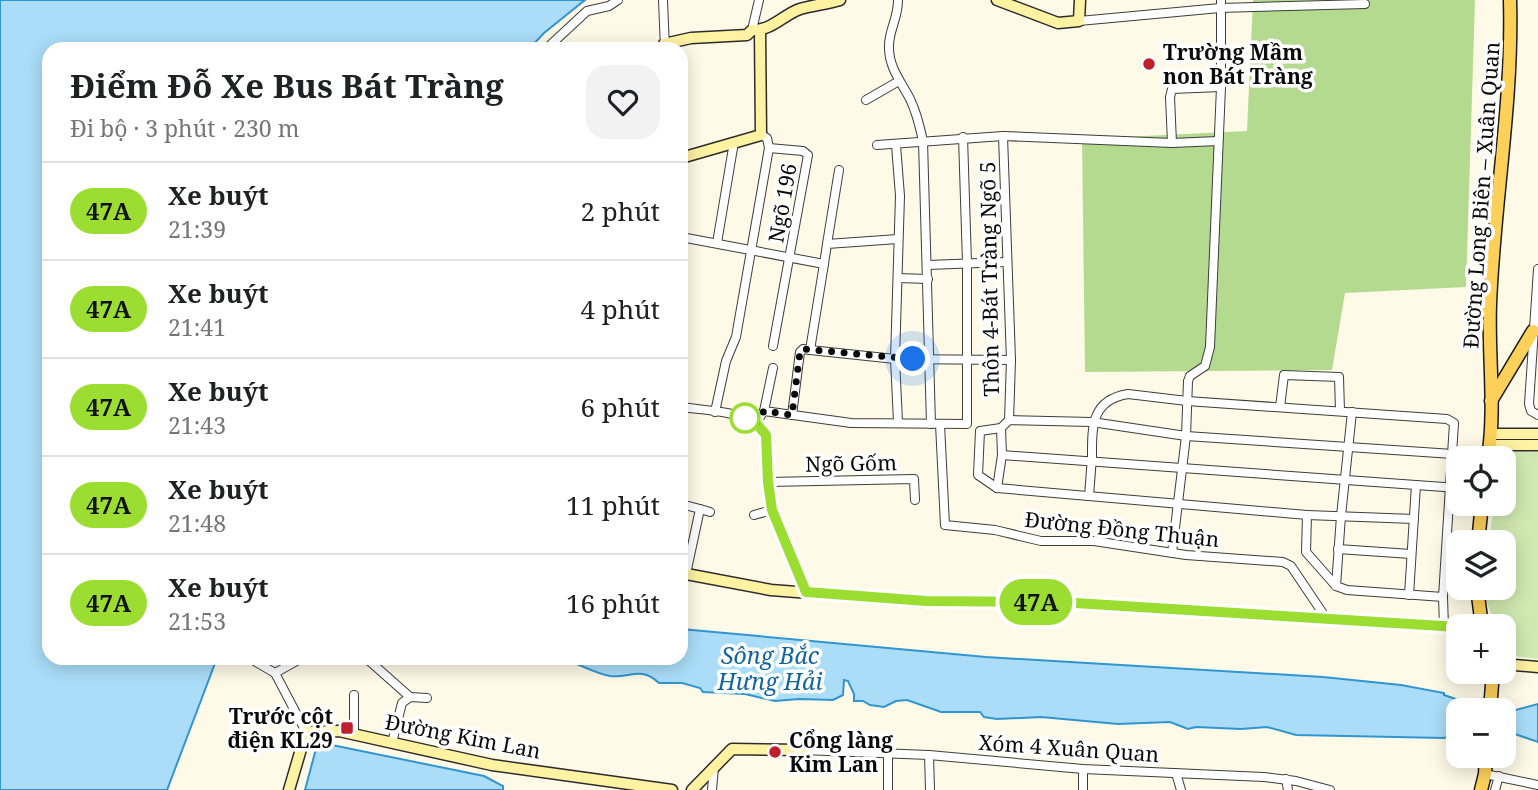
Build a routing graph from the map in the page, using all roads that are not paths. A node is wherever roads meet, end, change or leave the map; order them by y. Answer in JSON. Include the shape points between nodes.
{"nodes":[{"id":1,"x":618,"y":0,"type":"edge"},
{"id":2,"x":663,"y":0,"type":"edge"},
{"id":3,"x":759,"y":0,"type":"edge"},
{"id":4,"x":840,"y":0,"type":"edge"},
{"id":5,"x":898,"y":0,"type":"edge"},
{"id":6,"x":1080,"y":0,"type":"edge"},
{"id":7,"x":1003,"y":1,"type":"edge"},
{"id":8,"x":1510,"y":1,"type":"edge"},
{"id":9,"x":1221,"y":4,"type":"edge"},
{"id":10,"x":1365,"y":4,"type":"dead end"},
{"id":11,"x":1079,"y":21,"type":"junction"},
{"id":12,"x":756,"y":31,"type":"junction"},
{"id":13,"x":554,"y":42,"type":"edge"},
{"id":14,"x":664,"y":42,"type":"edge"},
{"id":15,"x":679,"y":42,"type":"edge"},
{"id":16,"x":899,"y":81,"type":"junction"},
{"id":17,"x":1221,"y":88,"type":"junction"},
{"id":18,"x":866,"y":100,"type":"dead end"},
{"id":19,"x":761,"y":135,"type":"junction"},
{"id":20,"x":1003,"y":136,"type":"junction"},
{"id":21,"x":963,"y":137,"type":"junction"},
{"id":22,"x":923,"y":141,"type":"junction"},
{"id":23,"x":1218,"y":141,"type":"junction"},
{"id":24,"x":734,"y":142,"type":"junction"},
{"id":25,"x":1172,"y":143,"type":"junction"},
{"id":26,"x":877,"y":145,"type":"dead end"},
{"id":27,"x":896,"y":145,"type":"junction"},
{"id":28,"x":769,"y":148,"type":"junction"},
{"id":29,"x":688,"y":155,"type":"edge"},
{"id":30,"x":839,"y":170,"type":"dead end"},
{"id":31,"x":688,"y":238,"type":"edge"},
{"id":32,"x":898,"y":239,"type":"junction"},
{"id":33,"x":717,"y":243,"type":"junction"},
{"id":34,"x":827,"y":244,"type":"junction"},
{"id":35,"x":752,"y":250,"type":"junction"},
{"id":36,"x":790,"y":257,"type":"junction"},
{"id":37,"x":1006,"y":262,"type":"junction"},
{"id":38,"x":967,"y":263,"type":"junction"},
{"id":39,"x":824,"y":264,"type":"junction"},
{"id":40,"x":928,"y":265,"type":"junction"},
{"id":41,"x":1538,"y":268,"type":"edge"},
{"id":42,"x":898,"y":278,"type":"junction"},
{"id":43,"x":928,"y":279,"type":"junction"},
{"id":44,"x":1535,"y":340,"type":"edge"},
{"id":45,"x":773,"y":346,"type":"dead end"},
{"id":46,"x":810,"y":350,"type":"junction"},
{"id":47,"x":895,"y":359,"type":"junction"},
{"id":48,"x":931,"y":360,"type":"junction"},
{"id":49,"x":1011,"y":360,"type":"junction"},
{"id":50,"x":969,"y":361,"type":"junction"},
{"id":51,"x":773,"y":368,"type":"dead end"},
{"id":52,"x":1187,"y":401,"type":"junction"},
{"id":53,"x":1491,"y":402,"type":"junction"},
{"id":54,"x":1280,"y":407,"type":"junction"},
{"id":55,"x":688,"y":409,"type":"edge"},
{"id":56,"x":764,"y":411,"type":"junction"},
{"id":57,"x":1340,"y":411,"type":"junction"},
{"id":58,"x":715,"y":412,"type":"junction"},
{"id":59,"x":1352,"y":412,"type":"junction"},
{"id":60,"x":792,"y":415,"type":"junction"},
{"id":61,"x":1538,"y":415,"type":"edge"},
{"id":62,"x":1009,"y":420,"type":"junction"},
{"id":63,"x":898,"y":422,"type":"junction"},
{"id":64,"x":1092,"y":422,"type":"junction"},
{"id":65,"x":756,"y":423,"type":"junction"},
{"id":66,"x":935,"y":424,"type":"junction"},
{"id":67,"x":967,"y":424,"type":"junction"},
{"id":68,"x":1001,"y":428,"type":"junction"},
{"id":69,"x":980,"y":431,"type":"junction"},
{"id":70,"x":1538,"y":434,"type":"edge"},
{"id":71,"x":1186,"y":436,"type":"junction"},
{"id":72,"x":1491,"y":439,"type":"junction"},
{"id":73,"x":1538,"y":444,"type":"edge"},
{"id":74,"x":1453,"y":446,"type":"edge"},
{"id":75,"x":1490,"y":446,"type":"edge"},
{"id":76,"x":1349,"y":448,"type":"junction"},
{"id":77,"x":1446,"y":454,"type":"edge"},
{"id":78,"x":1002,"y":455,"type":"junction"},
{"id":79,"x":1091,"y":462,"type":"junction"},
{"id":80,"x":1183,"y":468,"type":"junction"},
{"id":81,"x":1346,"y":481,"type":"junction"},
{"id":82,"x":768,"y":482,"type":"junction"},
{"id":83,"x":1416,"y":485,"type":"junction"},
{"id":84,"x":1446,"y":487,"type":"edge"},
{"id":85,"x":998,"y":488,"type":"junction"},
{"id":86,"x":1089,"y":496,"type":"junction"},
{"id":87,"x":915,"y":500,"type":"dead end"},
{"id":88,"x":1178,"y":504,"type":"junction"},
{"id":89,"x":688,"y":506,"type":"edge"},
{"id":90,"x":700,"y":509,"type":"junction"},
{"id":91,"x":772,"y":510,"type":"junction"},
{"id":92,"x":710,"y":512,"type":"dead end"},
{"id":93,"x":754,"y":515,"type":"dead end"},
{"id":94,"x":1307,"y":515,"type":"junction"},
{"id":95,"x":1340,"y":516,"type":"junction"},
{"id":96,"x":1451,"y":516,"type":"edge"},
{"id":97,"x":1414,"y":519,"type":"junction"},
{"id":98,"x":1339,"y":549,"type":"junction"},
{"id":99,"x":1172,"y":553,"type":"junction"},
{"id":100,"x":688,"y":554,"type":"edge"},
{"id":101,"x":1411,"y":554,"type":"junction"},
{"id":102,"x":688,"y":574,"type":"edge"},
{"id":103,"x":1336,"y":586,"type":"junction"},
{"id":104,"x":806,"y":592,"type":"junction"},
{"id":105,"x":1409,"y":595,"type":"junction"},
{"id":106,"x":1443,"y":597,"type":"junction"},
{"id":107,"x":1326,"y":618,"type":"junction"},
{"id":108,"x":1444,"y":627,"type":"joint"},
{"id":109,"x":261,"y":665,"type":"edge"},
{"id":110,"x":289,"y":665,"type":"edge"},
{"id":111,"x":374,"y":665,"type":"edge"},
{"id":112,"x":1516,"y":665,"type":"edge"},
{"id":113,"x":1538,"y":667,"type":"edge"},
{"id":114,"x":275,"y":673,"type":"junction"},
{"id":115,"x":354,"y":695,"type":"dead end"},
{"id":116,"x":410,"y":697,"type":"junction"},
{"id":117,"x":427,"y":698,"type":"dead end"},
{"id":118,"x":306,"y":732,"type":"junction"},
{"id":119,"x":354,"y":734,"type":"junction"},
{"id":120,"x":392,"y":743,"type":"junction"},
{"id":121,"x":803,"y":750,"type":"joint"},
{"id":122,"x":888,"y":754,"type":"junction"},
{"id":123,"x":929,"y":755,"type":"junction"},
{"id":124,"x":714,"y":767,"type":"junction"},
{"id":125,"x":1489,"y":768,"type":"edge"},
{"id":126,"x":1083,"y":769,"type":"junction"},
{"id":127,"x":1176,"y":773,"type":"junction"},
{"id":128,"x":1286,"y":779,"type":"junction"},
{"id":129,"x":1538,"y":785,"type":"edge"},
{"id":130,"x":289,"y":790,"type":"edge"},
{"id":131,"x":672,"y":790,"type":"edge"},
{"id":132,"x":692,"y":790,"type":"edge"},
{"id":133,"x":712,"y":790,"type":"edge"},
{"id":134,"x":888,"y":790,"type":"edge"},
{"id":135,"x":930,"y":790,"type":"edge"},
{"id":136,"x":1083,"y":790,"type":"edge"},
{"id":137,"x":1181,"y":790,"type":"edge"},
{"id":138,"x":1288,"y":790,"type":"edge"},
{"id":139,"x":1330,"y":790,"type":"edge"},
{"id":140,"x":1480,"y":790,"type":"edge"},
{"id":141,"x":1495,"y":790,"type":"edge"}],
"edges":[{"from":1,"to":13,"type":"street","via":[[587,11]]},
{"from":2,"to":14,"type":"street"},
{"from":3,"to":12,"type":"street"},
{"from":4,"to":12,"type":"street","via":[[798,10]]},
{"from":5,"to":16,"type":"street","via":[[888,48]]},
{"from":6,"to":11,"type":"street"},
{"from":7,"to":11,"type":"street","via":[[1058,23]]},
{"from":8,"to":53,"type":"main road","name":"Đường Long Biên – Xuân Quan","via":[[1508,106],[1490,305]]},
{"from":9,"to":10,"type":"street"},
{"from":9,"to":11,"type":"street"},
{"from":9,"to":17,"type":"street"},
{"from":12,"to":15,"type":"street"},
{"from":12,"to":19,"type":"street"},
{"from":16,"to":18,"type":"street"},
{"from":16,"to":22,"type":"street","via":[[918,119]]},
{"from":17,"to":23,"type":"street"},
{"from":17,"to":25,"type":"street","via":[[1172,89]]},
{"from":19,"to":24,"type":"street"},
{"from":19,"to":28,"type":"street","via":[[767,138]]},
{"from":20,"to":21,"type":"street","name":"Thôn 4-Bát Tràng Ngõ 5"},
{"from":20,"to":25,"type":"street","name":"Thôn 4-Bát Tràng Ngõ 5"},
{"from":20,"to":37,"type":"street","name":"Thôn 4-Bát Tràng Ngõ 5"},
{"from":21,"to":22,"type":"street","name":"Thôn 4-Bát Tràng Ngõ 5"},
{"from":21,"to":38,"type":"street"},
{"from":22,"to":27,"type":"street","name":"Thôn 4-Bát Tràng Ngõ 5"},
{"from":22,"to":40,"type":"street"},
{"from":23,"to":25,"type":"street","name":"Thôn 4-Bát Tràng Ngõ 5"},
{"from":23,"to":52,"type":"street","via":[[1210,348],[1205,366],[1190,376]]},
{"from":24,"to":29,"type":"street"},
{"from":24,"to":33,"type":"street"},
{"from":26,"to":27,"type":"street","name":"Thôn 4-Bát Tràng Ngõ 5"},
{"from":27,"to":32,"type":"street"},
{"from":28,"to":35,"type":"street"},
{"from":28,"to":36,"type":"street","name":"Ngõ 196","via":[[808,155]]},
{"from":30,"to":34,"type":"street"},
{"from":31,"to":33,"type":"street"},
{"from":32,"to":34,"type":"street"},
{"from":32,"to":42,"type":"street"},
{"from":33,"to":35,"type":"street"},
{"from":34,"to":39,"type":"street"},
{"from":35,"to":36,"type":"street"},
{"from":35,"to":58,"type":"street","via":[[736,337]]},
{"from":36,"to":39,"type":"street"},
{"from":36,"to":45,"type":"street"},
{"from":37,"to":38,"type":"street"},
{"from":37,"to":49,"type":"street","name":"Thôn 4-Bát Tràng Ngõ 5"},
{"from":38,"to":40,"type":"street"},
{"from":38,"to":50,"type":"street"},
{"from":39,"to":46,"type":"street"},
{"from":40,"to":43,"type":"street"},
{"from":41,"to":44,"type":"street"},
{"from":42,"to":43,"type":"street"},
{"from":42,"to":47,"type":"street"},
{"from":43,"to":48,"type":"street"},
{"from":44,"to":53,"type":"main road"},
{"from":44,"to":61,"type":"street","via":[[1529,404]]},
{"from":46,"to":47,"type":"street"},
{"from":46,"to":60,"type":"street","via":[[800,352]]},
{"from":47,"to":48,"type":"street"},
{"from":47,"to":63,"type":"street"},
{"from":48,"to":50,"type":"street"},
{"from":48,"to":66,"type":"street"},
{"from":49,"to":50,"type":"street"},
{"from":49,"to":62,"type":"street","name":"Thôn 4-Bát Tràng Ngõ 5"},
{"from":50,"to":67,"type":"street"},
{"from":51,"to":56,"type":"street"},
{"from":52,"to":54,"type":"street"},
{"from":52,"to":64,"type":"street","via":[[1120,395],[1101,407]]},
{"from":52,"to":71,"type":"street"},
{"from":53,"to":72,"type":"main road","name":"Đường Long Biên – Xuân Quan"},
{"from":54,"to":57,"type":"street"},
{"from":54,"to":57,"type":"street","via":[[1284,375],[1339,377]]},
{"from":55,"to":58,"type":"street"},
{"from":56,"to":60,"type":"street"},
{"from":56,"to":65,"type":"street"},
{"from":57,"to":59,"type":"street"},
{"from":58,"to":65,"type":"street"},
{"from":59,"to":74,"type":"street","via":[[1447,419],[1454,423]]},
{"from":59,"to":76,"type":"street"},
{"from":60,"to":63,"type":"street"},
{"from":62,"to":64,"type":"street"},
{"from":62,"to":68,"type":"street"},
{"from":63,"to":66,"type":"street"},
{"from":64,"to":71,"type":"street"},
{"from":64,"to":79,"type":"street"},
{"from":65,"to":82,"type":"street","via":[[766,435]]},
{"from":66,"to":67,"type":"street"},
{"from":66,"to":99,"type":"street","name":"Đường Đồng Thuận","via":[[945,525],[1041,541],[1094,541]]},
{"from":67,"to":69,"type":"street"},
{"from":68,"to":69,"type":"street"},
{"from":68,"to":78,"type":"street"},
{"from":69,"to":85,"type":"street","via":[[978,475]]},
{"from":70,"to":72,"type":"street"},
{"from":71,"to":76,"type":"street"},
{"from":71,"to":80,"type":"street"},
{"from":72,"to":73,"type":"street"},
{"from":72,"to":75,"type":"main road","name":"Đường Long Biên – Xuân Quan"},
{"from":76,"to":77,"type":"street"},
{"from":76,"to":81,"type":"street"},
{"from":78,"to":79,"type":"street"},
{"from":78,"to":85,"type":"street"},
{"from":79,"to":80,"type":"street"},
{"from":79,"to":86,"type":"street"},
{"from":80,"to":81,"type":"street"},
{"from":80,"to":88,"type":"street"},
{"from":81,"to":83,"type":"street"},
{"from":81,"to":95,"type":"street"},
{"from":82,"to":87,"type":"street","name":"Ngõ Gốm","via":[[914,479]]},
{"from":82,"to":91,"type":"street"},
{"from":83,"to":84,"type":"street"},
{"from":83,"to":97,"type":"street"},
{"from":85,"to":86,"type":"street"},
{"from":86,"to":88,"type":"street"},
{"from":88,"to":94,"type":"street"},
{"from":88,"to":99,"type":"street"},
{"from":89,"to":90,"type":"street"},
{"from":90,"to":92,"type":"street"},
{"from":90,"to":100,"type":"street"},
{"from":91,"to":93,"type":"street"},
{"from":91,"to":104,"type":"street"},
{"from":94,"to":95,"type":"street"},
{"from":94,"to":103,"type":"street","via":[[1306,552]]},
{"from":95,"to":97,"type":"street"},
{"from":95,"to":98,"type":"street"},
{"from":96,"to":106,"type":"street"},
{"from":97,"to":101,"type":"street"},
{"from":98,"to":101,"type":"street"},
{"from":98,"to":103,"type":"street"},
{"from":99,"to":107,"type":"street","name":"Đường Đồng Thuận","via":[[1288,564]]},
{"from":101,"to":105,"type":"street"},
{"from":102,"to":104,"type":"street"},
{"from":103,"to":105,"type":"street"},
{"from":104,"to":107,"type":"street"},
{"from":105,"to":106,"type":"street"},
{"from":106,"to":108,"type":"street"},
{"from":107,"to":108,"type":"street"},
{"from":109,"to":114,"type":"street"},
{"from":110,"to":114,"type":"street"},
{"from":111,"to":116,"type":"street"},
{"from":112,"to":113,"type":"street"},
{"from":114,"to":118,"type":"street"},
{"from":115,"to":119,"type":"street"},
{"from":116,"to":117,"type":"street"},
{"from":116,"to":120,"type":"street","via":[[402,704]]},
{"from":118,"to":119,"type":"street","name":"Đường Kim Lan"},
{"from":118,"to":130,"type":"street"},
{"from":119,"to":120,"type":"street","name":"Đường Kim Lan"},
{"from":120,"to":131,"type":"street","name":"Đường Kim Lan","via":[[492,765]]},
{"from":121,"to":122,"type":"street","name":"Xóm 4 Xuân Quan"},
{"from":121,"to":124,"type":"street","via":[[732,749]]},
{"from":122,"to":123,"type":"street","name":"Xóm 4 Xuân Quan"},
{"from":122,"to":134,"type":"street"},
{"from":123,"to":126,"type":"street","name":"Xóm 4 Xuân Quan"},
{"from":123,"to":135,"type":"street"},
{"from":124,"to":132,"type":"street"},
{"from":124,"to":133,"type":"street"},
{"from":125,"to":129,"type":"street"},
{"from":125,"to":140,"type":"main road"},
{"from":125,"to":141,"type":"street"},
{"from":126,"to":127,"type":"street","name":"Xóm 4 Xuân Quan"},
{"from":126,"to":136,"type":"street"},
{"from":127,"to":128,"type":"street","name":"Xóm 4 Xuân Quan"},
{"from":127,"to":137,"type":"street"},
{"from":128,"to":138,"type":"street"},
{"from":128,"to":139,"type":"street","name":"Xóm 4 Xuân Quan"}]}
